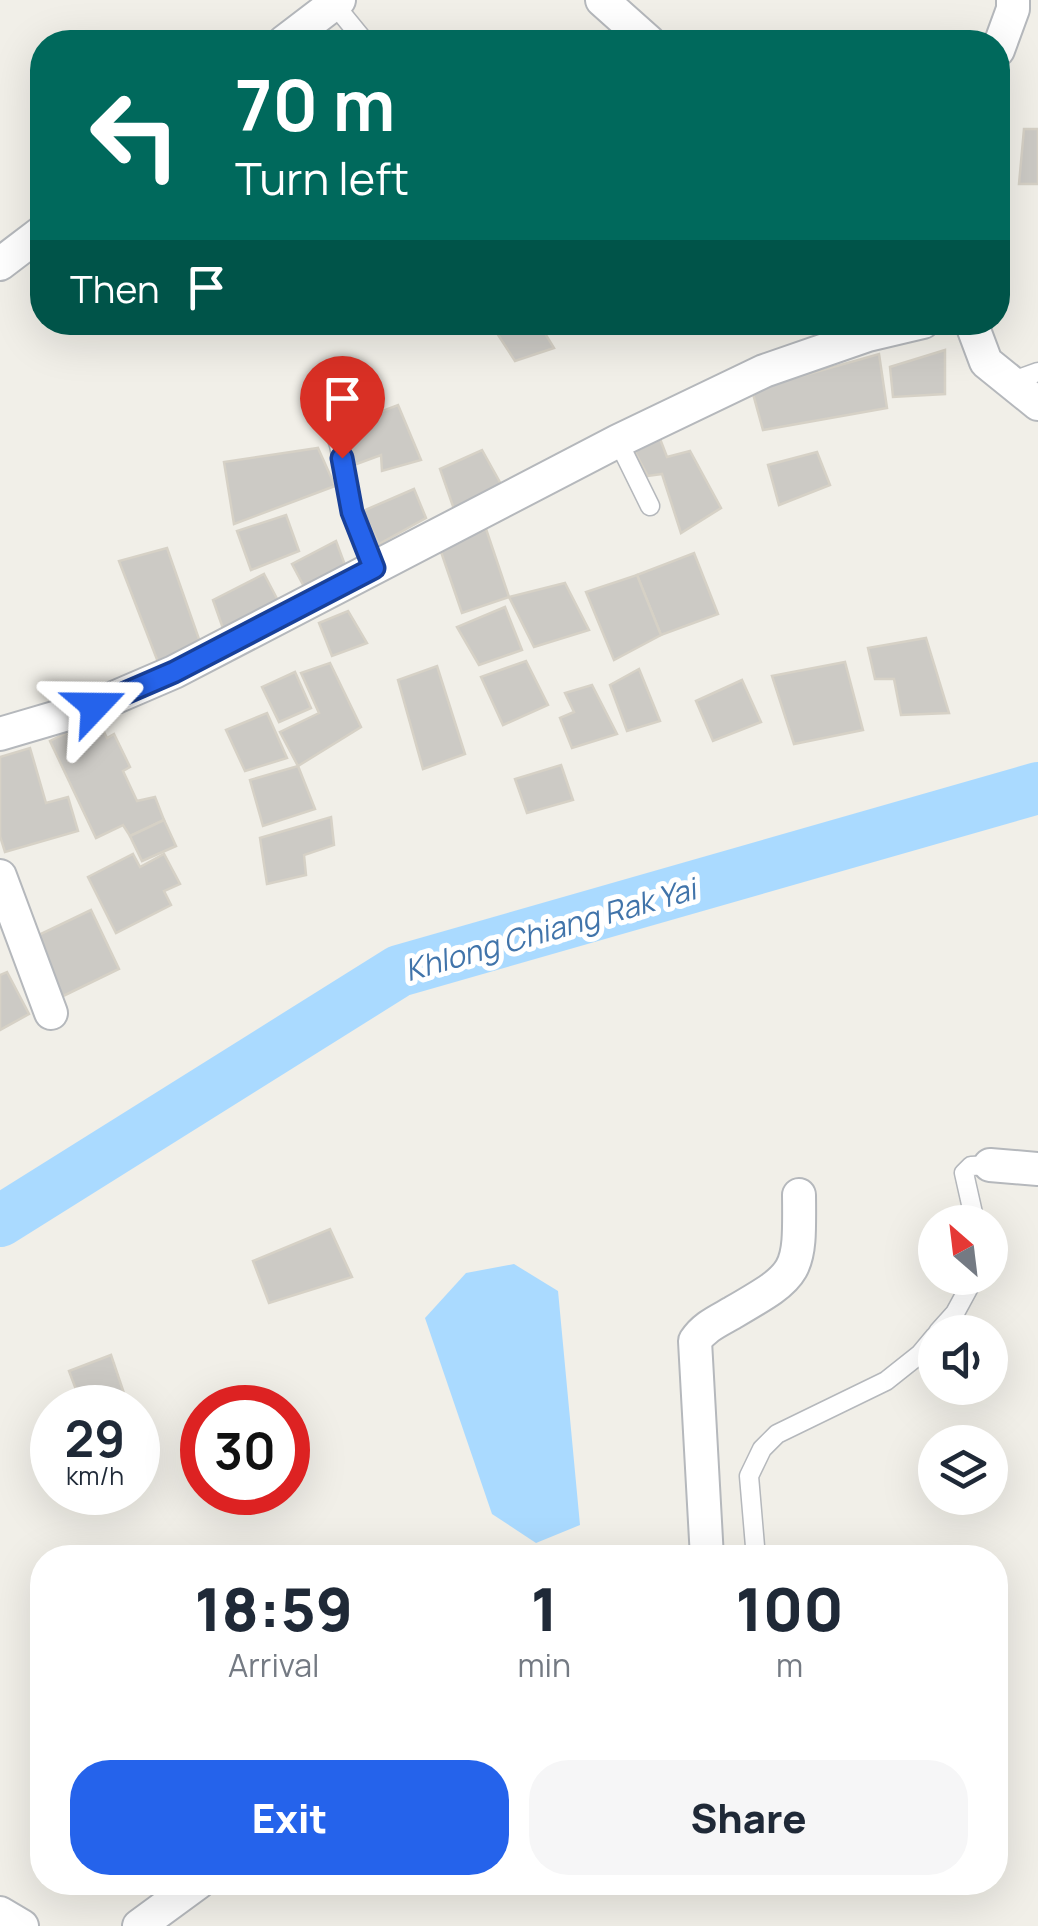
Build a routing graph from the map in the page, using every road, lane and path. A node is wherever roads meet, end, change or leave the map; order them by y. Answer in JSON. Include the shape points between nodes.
{"nodes":[{"id":1,"x":602,"y":0,"type":"edge"},
{"id":2,"x":1013,"y":0,"type":"edge"},
{"id":3,"x":336,"y":2,"type":"edge"},
{"id":4,"x":300,"y":30,"type":"edge"},
{"id":5,"x":356,"y":30,"type":"edge"},
{"id":6,"x":635,"y":30,"type":"edge"},
{"id":7,"x":1005,"y":30,"type":"edge"},
{"id":8,"x":30,"y":241,"type":"edge"},
{"id":9,"x":0,"y":264,"type":"edge"},
{"id":10,"x":872,"y":335,"type":"edge"},
{"id":11,"x":976,"y":335,"type":"edge"},
{"id":12,"x":1024,"y":377,"type":"edge"},
{"id":13,"x":319,"y":390,"type":"dead end"},
{"id":14,"x":1038,"y":404,"type":"edge"},
{"id":15,"x":618,"y":441,"type":"junction"},
{"id":16,"x":650,"y":506,"type":"dead end"},
{"id":17,"x":374,"y":568,"type":"junction"},
{"id":18,"x":0,"y":734,"type":"edge"},
{"id":19,"x":0,"y":876,"type":"edge"},
{"id":20,"x":51,"y":1013,"type":"dead end"},
{"id":21,"x":990,"y":1165,"type":"joint"},
{"id":22,"x":1038,"y":1169,"type":"edge"},
{"id":23,"x":799,"y":1196,"type":"dead end"},
{"id":24,"x":971,"y":1205,"type":"edge"},
{"id":25,"x":918,"y":1356,"type":"edge"},
{"id":26,"x":706,"y":1545,"type":"edge"},
{"id":27,"x":755,"y":1545,"type":"edge"},
{"id":28,"x":182,"y":1895,"type":"edge"},
{"id":29,"x":0,"y":1913,"type":"edge"},
{"id":30,"x":22,"y":1926,"type":"edge"},
{"id":31,"x":140,"y":1926,"type":"edge"}],
"edges":[{"from":1,"to":6,"type":"street"},
{"from":2,"to":7,"type":"street"},
{"from":3,"to":4,"type":"street"},
{"from":3,"to":5,"type":"lane"},
{"from":8,"to":9,"type":"street"},
{"from":10,"to":15,"type":"street","via":[[764,371]]},
{"from":11,"to":12,"type":"street","via":[[986,362]]},
{"from":12,"to":14,"type":"street"},
{"from":13,"to":17,"type":"lane"},
{"from":15,"to":16,"type":"lane"},
{"from":15,"to":17,"type":"street"},
{"from":17,"to":18,"type":"street","via":[[174,672],[95,706]]},
{"from":19,"to":20,"type":"street"},
{"from":21,"to":22,"type":"street"},
{"from":21,"to":24,"type":"lane","via":[[964,1173]]},
{"from":23,"to":26,"type":"street","via":[[795,1268],[695,1341]]},
{"from":25,"to":27,"type":"lane","via":[[886,1382],[777,1434],[762,1449],[749,1476]]},
{"from":28,"to":31,"type":"street"},
{"from":29,"to":30,"type":"street"}]}
